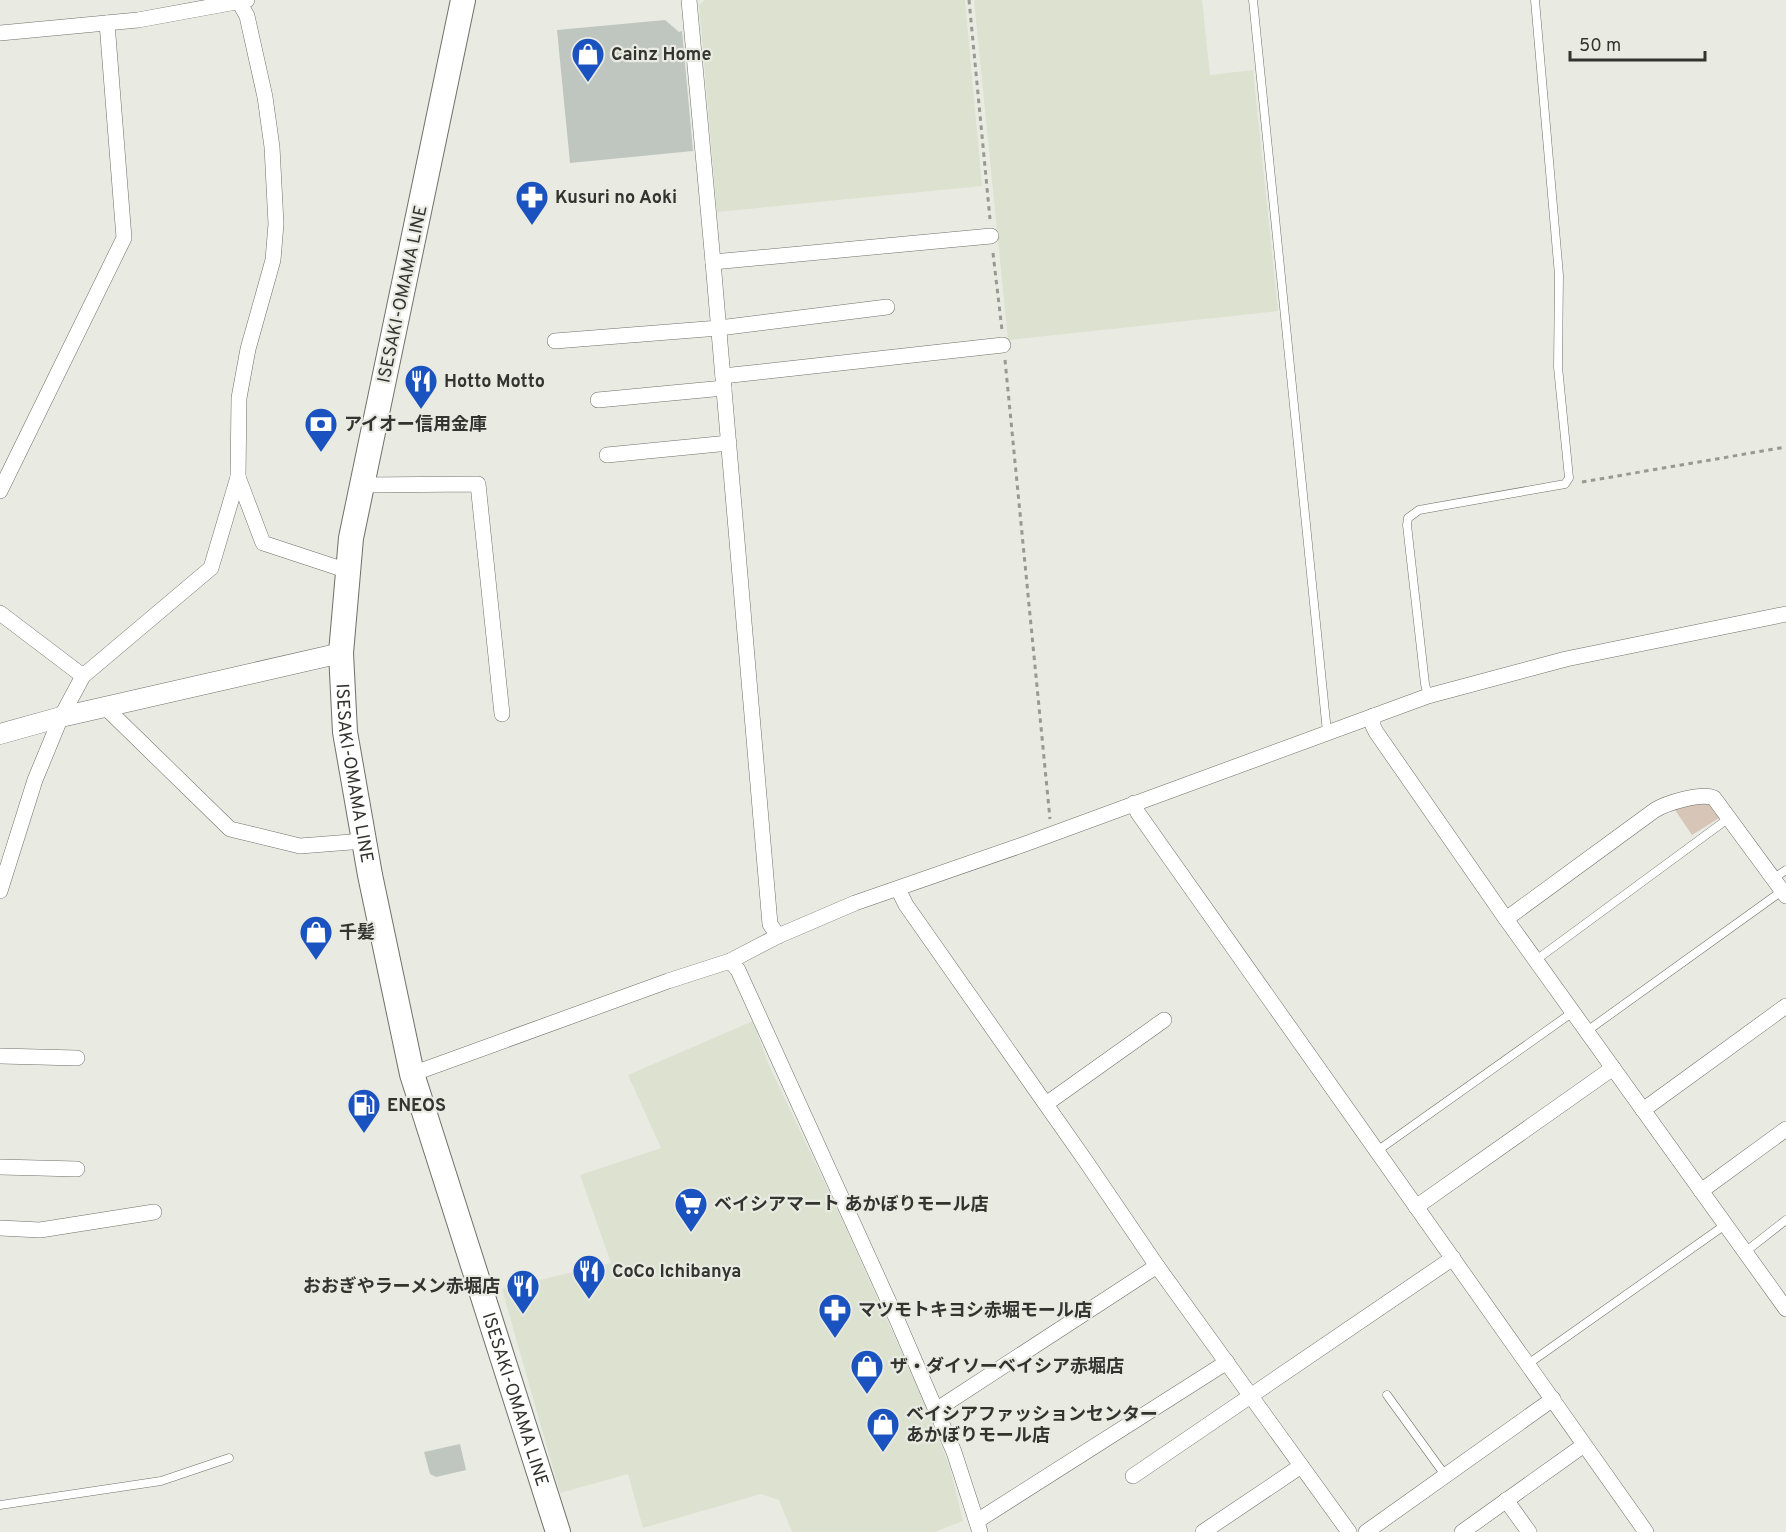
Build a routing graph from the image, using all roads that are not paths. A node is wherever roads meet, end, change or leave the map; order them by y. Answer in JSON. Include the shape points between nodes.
{"nodes":[{"id":1,"x":243,"y":0,"type":"edge"},
{"id":2,"x":463,"y":0,"type":"edge"},
{"id":3,"x":689,"y":0,"type":"edge"},
{"id":4,"x":1253,"y":0,"type":"edge"},
{"id":5,"x":1535,"y":0,"type":"edge"},
{"id":6,"x":107,"y":23,"type":"junction"},
{"id":7,"x":0,"y":33,"type":"edge"},
{"id":8,"x":991,"y":236,"type":"road end"},
{"id":9,"x":713,"y":262,"type":"junction"},
{"id":10,"x":887,"y":307,"type":"dead end"},
{"id":11,"x":719,"y":328,"type":"junction"},
{"id":12,"x":555,"y":341,"type":"dead end"},
{"id":13,"x":1003,"y":345,"type":"road end"},
{"id":14,"x":724,"y":382,"type":"junction"},
{"id":15,"x":598,"y":400,"type":"dead end"},
{"id":16,"x":729,"y":443,"type":"junction"},
{"id":17,"x":607,"y":455,"type":"dead end"},
{"id":18,"x":238,"y":477,"type":"junction"},
{"id":19,"x":362,"y":485,"type":"junction"},
{"id":20,"x":0,"y":491,"type":"edge"},
{"id":21,"x":348,"y":571,"type":"junction"},
{"id":22,"x":0,"y":613,"type":"edge"},
{"id":23,"x":1786,"y":614,"type":"edge"},
{"id":24,"x":341,"y":653,"type":"junction"},
{"id":25,"x":83,"y":676,"type":"junction"},
{"id":26,"x":1428,"y":696,"type":"junction"},
{"id":27,"x":105,"y":707,"type":"junction"},
{"id":28,"x":502,"y":714,"type":"dead end"},
{"id":29,"x":1373,"y":716,"type":"junction"},
{"id":30,"x":61,"y":717,"type":"junction"},
{"id":31,"x":1327,"y":732,"type":"junction"},
{"id":32,"x":0,"y":734,"type":"edge"},
{"id":33,"x":1134,"y":803,"type":"junction"},
{"id":34,"x":1729,"y":818,"type":"junction"},
{"id":35,"x":364,"y":841,"type":"junction"},
{"id":36,"x":1782,"y":884,"type":"edge"},
{"id":37,"x":898,"y":889,"type":"junction"},
{"id":38,"x":0,"y":891,"type":"edge"},
{"id":39,"x":1506,"y":919,"type":"junction"},
{"id":40,"x":778,"y":936,"type":"junction"},
{"id":41,"x":1536,"y":960,"type":"junction"},
{"id":42,"x":730,"y":961,"type":"junction"},
{"id":43,"x":1786,"y":1006,"type":"edge"},
{"id":44,"x":1573,"y":1012,"type":"junction"},
{"id":45,"x":1164,"y":1020,"type":"dead end"},
{"id":46,"x":1587,"y":1031,"type":"junction"},
{"id":47,"x":0,"y":1056,"type":"edge"},
{"id":48,"x":77,"y":1058,"type":"dead end"},
{"id":49,"x":1613,"y":1068,"type":"junction"},
{"id":50,"x":412,"y":1074,"type":"junction"},
{"id":51,"x":1046,"y":1104,"type":"junction"},
{"id":52,"x":1643,"y":1110,"type":"junction"},
{"id":53,"x":1786,"y":1129,"type":"edge"},
{"id":54,"x":1377,"y":1151,"type":"junction"},
{"id":55,"x":0,"y":1167,"type":"edge"},
{"id":56,"x":77,"y":1169,"type":"dead end"},
{"id":57,"x":1701,"y":1191,"type":"junction"},
{"id":58,"x":1416,"y":1207,"type":"junction"},
{"id":59,"x":154,"y":1212,"type":"dead end"},
{"id":60,"x":1786,"y":1220,"type":"edge"},
{"id":61,"x":1725,"y":1225,"type":"junction"},
{"id":62,"x":0,"y":1228,"type":"edge"},
{"id":63,"x":1745,"y":1252,"type":"junction"},
{"id":64,"x":1453,"y":1258,"type":"junction"},
{"id":65,"x":1157,"y":1266,"type":"junction"},
{"id":66,"x":1783,"y":1300,"type":"edge"},
{"id":67,"x":1227,"y":1362,"type":"junction"},
{"id":68,"x":1528,"y":1364,"type":"junction"},
{"id":69,"x":1387,"y":1395,"type":"dead end"},
{"id":70,"x":1251,"y":1396,"type":"junction"},
{"id":71,"x":1552,"y":1400,"type":"junction"},
{"id":72,"x":936,"y":1410,"type":"junction"},
{"id":73,"x":1584,"y":1445,"type":"junction"},
{"id":74,"x":229,"y":1458,"type":"dead end"},
{"id":75,"x":1301,"y":1466,"type":"junction"},
{"id":76,"x":1445,"y":1475,"type":"junction"},
{"id":77,"x":1133,"y":1476,"type":"dead end"},
{"id":78,"x":1506,"y":1500,"type":"junction"},
{"id":79,"x":0,"y":1505,"type":"edge"},
{"id":80,"x":978,"y":1527,"type":"edge"},
{"id":81,"x":558,"y":1532,"type":"edge"},
{"id":82,"x":1203,"y":1532,"type":"edge"},
{"id":83,"x":1349,"y":1532,"type":"edge"},
{"id":84,"x":1366,"y":1532,"type":"edge"},
{"id":85,"x":1462,"y":1532,"type":"edge"},
{"id":86,"x":1529,"y":1532,"type":"edge"},
{"id":87,"x":1646,"y":1532,"type":"edge"}],
"edges":[{"from":1,"to":6,"type":"street"},
{"from":1,"to":18,"type":"street","via":[[265,97],[276,224],[273,260],[239,398]]},
{"from":2,"to":19,"type":"main road","name":"ISESAKI-OMAMA LINE"},
{"from":3,"to":9,"type":"street"},
{"from":4,"to":31,"type":"lane"},
{"from":5,"to":26,"type":"lane","via":[[1559,275],[1558,367],[1569,478],[1565,484],[1419,510],[1408,518]]},
{"from":6,"to":7,"type":"street"},
{"from":6,"to":20,"type":"street","via":[[124,238]]},
{"from":8,"to":9,"type":"street"},
{"from":9,"to":11,"type":"street"},
{"from":10,"to":11,"type":"street"},
{"from":11,"to":12,"type":"street"},
{"from":11,"to":14,"type":"street"},
{"from":13,"to":14,"type":"street"},
{"from":14,"to":15,"type":"street"},
{"from":14,"to":16,"type":"street"},
{"from":16,"to":17,"type":"street"},
{"from":16,"to":40,"type":"street","via":[[770,924]]},
{"from":18,"to":21,"type":"street","via":[[263,543]]},
{"from":18,"to":25,"type":"street","via":[[211,568]]},
{"from":19,"to":21,"type":"main road","name":"ISESAKI-OMAMA LINE"},
{"from":19,"to":28,"type":"street","via":[[478,484]]},
{"from":21,"to":24,"type":"main road","name":"ISESAKI-OMAMA LINE"},
{"from":22,"to":25,"type":"street"},
{"from":23,"to":26,"type":"street","via":[[1566,659]]},
{"from":24,"to":27,"type":"street"},
{"from":24,"to":35,"type":"main road","name":"ISESAKI-OMAMA LINE","via":[[345,732]]},
{"from":25,"to":30,"type":"street"},
{"from":26,"to":29,"type":"street"},
{"from":27,"to":30,"type":"street"},
{"from":27,"to":35,"type":"street","via":[[230,829],[300,846]]},
{"from":29,"to":31,"type":"street"},
{"from":29,"to":39,"type":"street","via":[[1376,732]]},
{"from":30,"to":32,"type":"street"},
{"from":30,"to":38,"type":"street","via":[[35,780]]},
{"from":31,"to":33,"type":"street"},
{"from":33,"to":37,"type":"street"},
{"from":33,"to":54,"type":"street"},
{"from":34,"to":36,"type":"street"},
{"from":34,"to":39,"type":"street","via":[[1710,796],[1663,805]]},
{"from":34,"to":41,"type":"lane"},
{"from":35,"to":50,"type":"main road","name":"ISESAKI-OMAMA LINE"},
{"from":36,"to":46,"type":"lane"},
{"from":37,"to":40,"type":"street"},
{"from":37,"to":51,"type":"street"},
{"from":39,"to":41,"type":"street"},
{"from":40,"to":42,"type":"street"},
{"from":41,"to":44,"type":"street"},
{"from":42,"to":50,"type":"street"},
{"from":42,"to":72,"type":"street"},
{"from":43,"to":52,"type":"street"},
{"from":44,"to":46,"type":"street"},
{"from":44,"to":54,"type":"lane"},
{"from":45,"to":51,"type":"street"},
{"from":46,"to":49,"type":"street"},
{"from":47,"to":48,"type":"street"},
{"from":49,"to":52,"type":"street"},
{"from":49,"to":58,"type":"street"},
{"from":50,"to":81,"type":"main road","name":"ISESAKI-OMAMA LINE"},
{"from":51,"to":65,"type":"street"},
{"from":52,"to":57,"type":"street"},
{"from":53,"to":57,"type":"street"},
{"from":54,"to":58,"type":"street"},
{"from":55,"to":56,"type":"street"},
{"from":57,"to":61,"type":"street"},
{"from":58,"to":64,"type":"street"},
{"from":59,"to":62,"type":"street","via":[[40,1230]]},
{"from":60,"to":63,"type":"lane"},
{"from":61,"to":63,"type":"street"},
{"from":61,"to":68,"type":"lane"},
{"from":63,"to":66,"type":"street"},
{"from":64,"to":68,"type":"street"},
{"from":64,"to":70,"type":"street"},
{"from":65,"to":67,"type":"street"},
{"from":65,"to":72,"type":"street"},
{"from":67,"to":70,"type":"street"},
{"from":67,"to":80,"type":"street"},
{"from":68,"to":71,"type":"street"},
{"from":69,"to":76,"type":"lane"},
{"from":70,"to":75,"type":"street"},
{"from":70,"to":77,"type":"street"},
{"from":71,"to":73,"type":"street"},
{"from":71,"to":76,"type":"street"},
{"from":72,"to":80,"type":"street"},
{"from":73,"to":78,"type":"street"},
{"from":73,"to":87,"type":"street"},
{"from":74,"to":79,"type":"lane","via":[[161,1481]]},
{"from":75,"to":82,"type":"street"},
{"from":75,"to":83,"type":"street"},
{"from":76,"to":84,"type":"street"},
{"from":78,"to":85,"type":"street"},
{"from":78,"to":86,"type":"street"}]}
